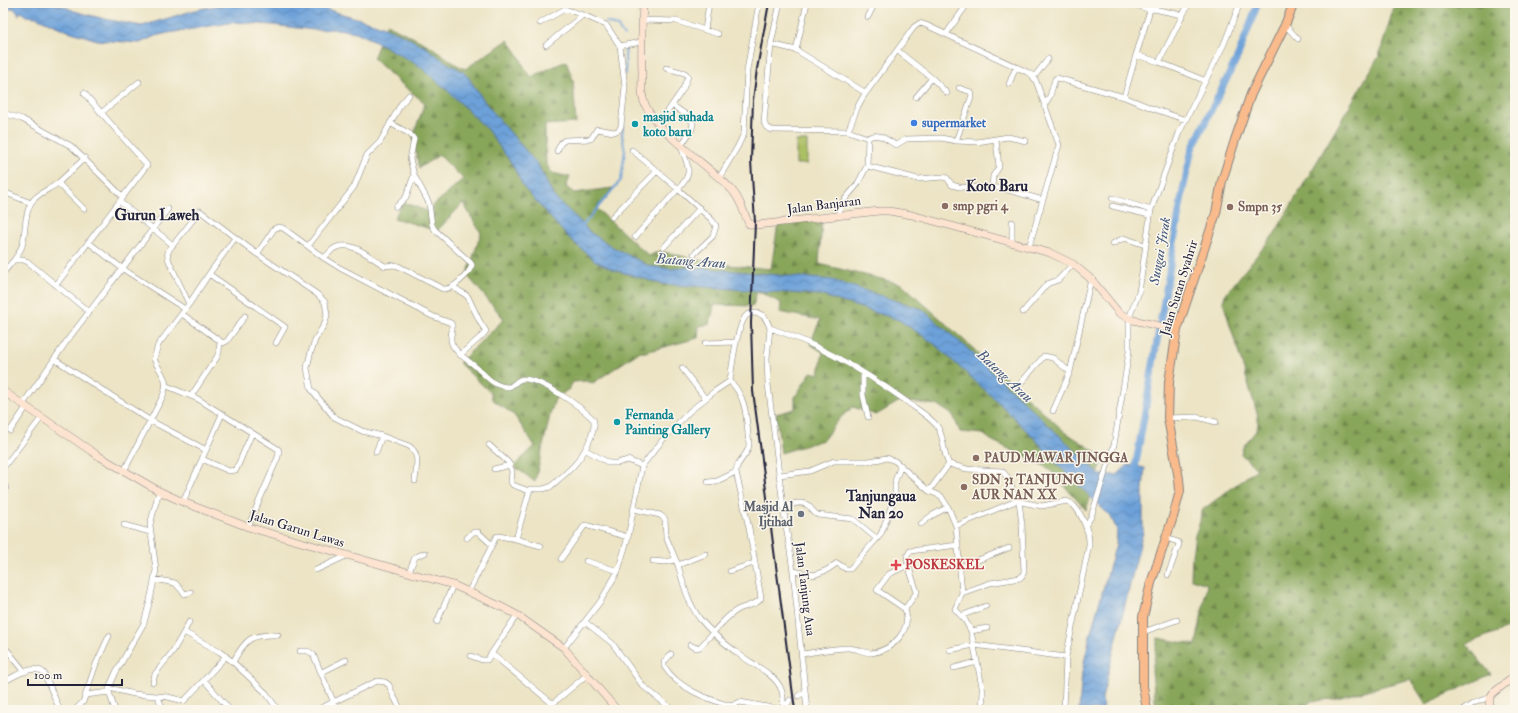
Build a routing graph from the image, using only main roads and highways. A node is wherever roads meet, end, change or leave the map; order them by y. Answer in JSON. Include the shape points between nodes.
{"nodes":[{"id":1,"x":1294,"y":3,"type":"edge"},
{"id":2,"x":1148,"y":710,"type":"edge"}],
"edges":[{"from":1,"to":2,"type":"main road","name":"Jalan Sutan Syahrir","via":[[1251,94],[1222,181],[1216,213],[1175,329],[1168,418],[1180,485],[1175,510],[1144,612],[1143,686]]}]}
